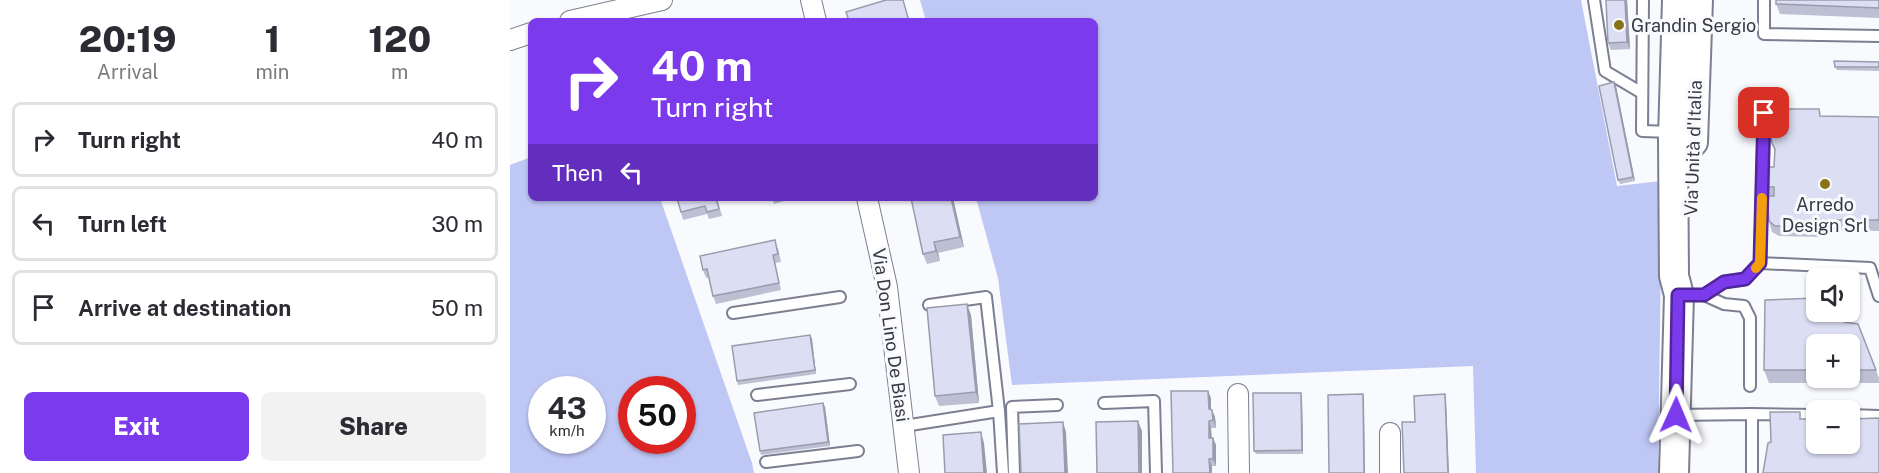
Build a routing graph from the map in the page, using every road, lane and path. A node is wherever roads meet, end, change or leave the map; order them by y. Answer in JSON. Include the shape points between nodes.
{"nodes":[{"id":1,"x":662,"y":0,"type":"edge"},
{"id":2,"x":811,"y":0,"type":"edge"},
{"id":3,"x":1594,"y":0,"type":"edge"},
{"id":4,"x":1643,"y":0,"type":"edge"},
{"id":5,"x":1677,"y":0,"type":"edge"},
{"id":6,"x":1698,"y":0,"type":"edge"},
{"id":7,"x":1764,"y":0,"type":"edge"},
{"id":8,"x":583,"y":18,"type":"edge"},
{"id":9,"x":815,"y":18,"type":"edge"},
{"id":10,"x":528,"y":34,"type":"edge"},
{"id":11,"x":1879,"y":36,"type":"edge"},
{"id":12,"x":510,"y":40,"type":"edge"},
{"id":13,"x":1642,"y":93,"type":"junction"},
{"id":14,"x":1764,"y":113,"type":"dead end"},
{"id":15,"x":1674,"y":132,"type":"junction"},
{"id":16,"x":868,"y":201,"type":"edge"},
{"id":17,"x":1760,"y":263,"type":"junction"},
{"id":18,"x":1691,"y":295,"type":"junction"},
{"id":19,"x":1879,"y":296,"type":"edge"},
{"id":20,"x":840,"y":297,"type":"dead end"},
{"id":21,"x":929,"y":305,"type":"edge"},
{"id":22,"x":733,"y":313,"type":"dead end"},
{"id":23,"x":850,"y":384,"type":"dead end"},
{"id":24,"x":1750,"y":386,"type":"dead end"},
{"id":25,"x":1238,"y":394,"type":"dead end"},
{"id":26,"x":757,"y":395,"type":"dead end"},
{"id":27,"x":1104,"y":403,"type":"dead end"},
{"id":28,"x":1057,"y":405,"type":"dead end"},
{"id":29,"x":999,"y":411,"type":"junction"},
{"id":30,"x":1752,"y":414,"type":"junction"},
{"id":31,"x":1676,"y":415,"type":"junction"},
{"id":32,"x":1806,"y":415,"type":"edge"},
{"id":33,"x":1860,"y":415,"type":"edge"},
{"id":34,"x":1879,"y":416,"type":"edge"},
{"id":35,"x":904,"y":426,"type":"junction"},
{"id":36,"x":1390,"y":433,"type":"dead end"},
{"id":37,"x":858,"y":451,"type":"dead end"},
{"id":38,"x":766,"y":462,"type":"dead end"},
{"id":39,"x":909,"y":473,"type":"edge"},
{"id":40,"x":1003,"y":473,"type":"edge"},
{"id":41,"x":1014,"y":473,"type":"edge"},
{"id":42,"x":1156,"y":473,"type":"edge"},
{"id":43,"x":1239,"y":473,"type":"edge"},
{"id":44,"x":1390,"y":473,"type":"edge"},
{"id":45,"x":1674,"y":473,"type":"edge"},
{"id":46,"x":1752,"y":473,"type":"edge"}],
"edges":[{"from":1,"to":8,"type":"street"},
{"from":2,"to":9,"type":"street"},
{"from":3,"to":13,"type":"lane","via":[[1605,71]]},
{"from":4,"to":13,"type":"lane"},
{"from":5,"to":15,"type":"main road","name":"Via Unità d'Italia"},
{"from":6,"to":18,"type":"main road","name":"Via Unità d'Italia","via":[[1687,276]]},
{"from":7,"to":11,"type":"lane","via":[[1764,34]]},
{"from":10,"to":12,"type":"street"},
{"from":13,"to":15,"type":"lane","via":[[1642,131]]},
{"from":14,"to":17,"type":"lane"},
{"from":15,"to":18,"type":"main road","name":"Via Unità d'Italia","via":[[1674,276]]},
{"from":16,"to":35,"type":"street","name":"Via Don Lino De Biasi","via":[[887,287]]},
{"from":17,"to":18,"type":"lane","via":[[1745,279],[1724,282]]},
{"from":17,"to":19,"type":"lane","via":[[1870,268]]},
{"from":18,"to":24,"type":"lane","via":[[1744,306],[1750,318]]},
{"from":18,"to":31,"type":"main road","name":"Via Unità d'Italia"},
{"from":20,"to":22,"type":"lane"},
{"from":21,"to":29,"type":"lane","via":[[986,297]]},
{"from":23,"to":26,"type":"lane"},
{"from":25,"to":43,"type":"street"},
{"from":27,"to":42,"type":"lane","via":[[1154,401]]},
{"from":28,"to":41,"type":"lane","via":[[1011,407]]},
{"from":29,"to":35,"type":"lane"},
{"from":29,"to":40,"type":"lane"},
{"from":30,"to":31,"type":"lane"},
{"from":30,"to":32,"type":"lane"},
{"from":30,"to":46,"type":"lane"},
{"from":31,"to":45,"type":"main road","name":"Via Unità d'Italia"},
{"from":33,"to":34,"type":"lane"},
{"from":35,"to":39,"type":"street","name":"Via Don Lino De Biasi"},
{"from":36,"to":44,"type":"street"},
{"from":37,"to":38,"type":"lane"}]}
